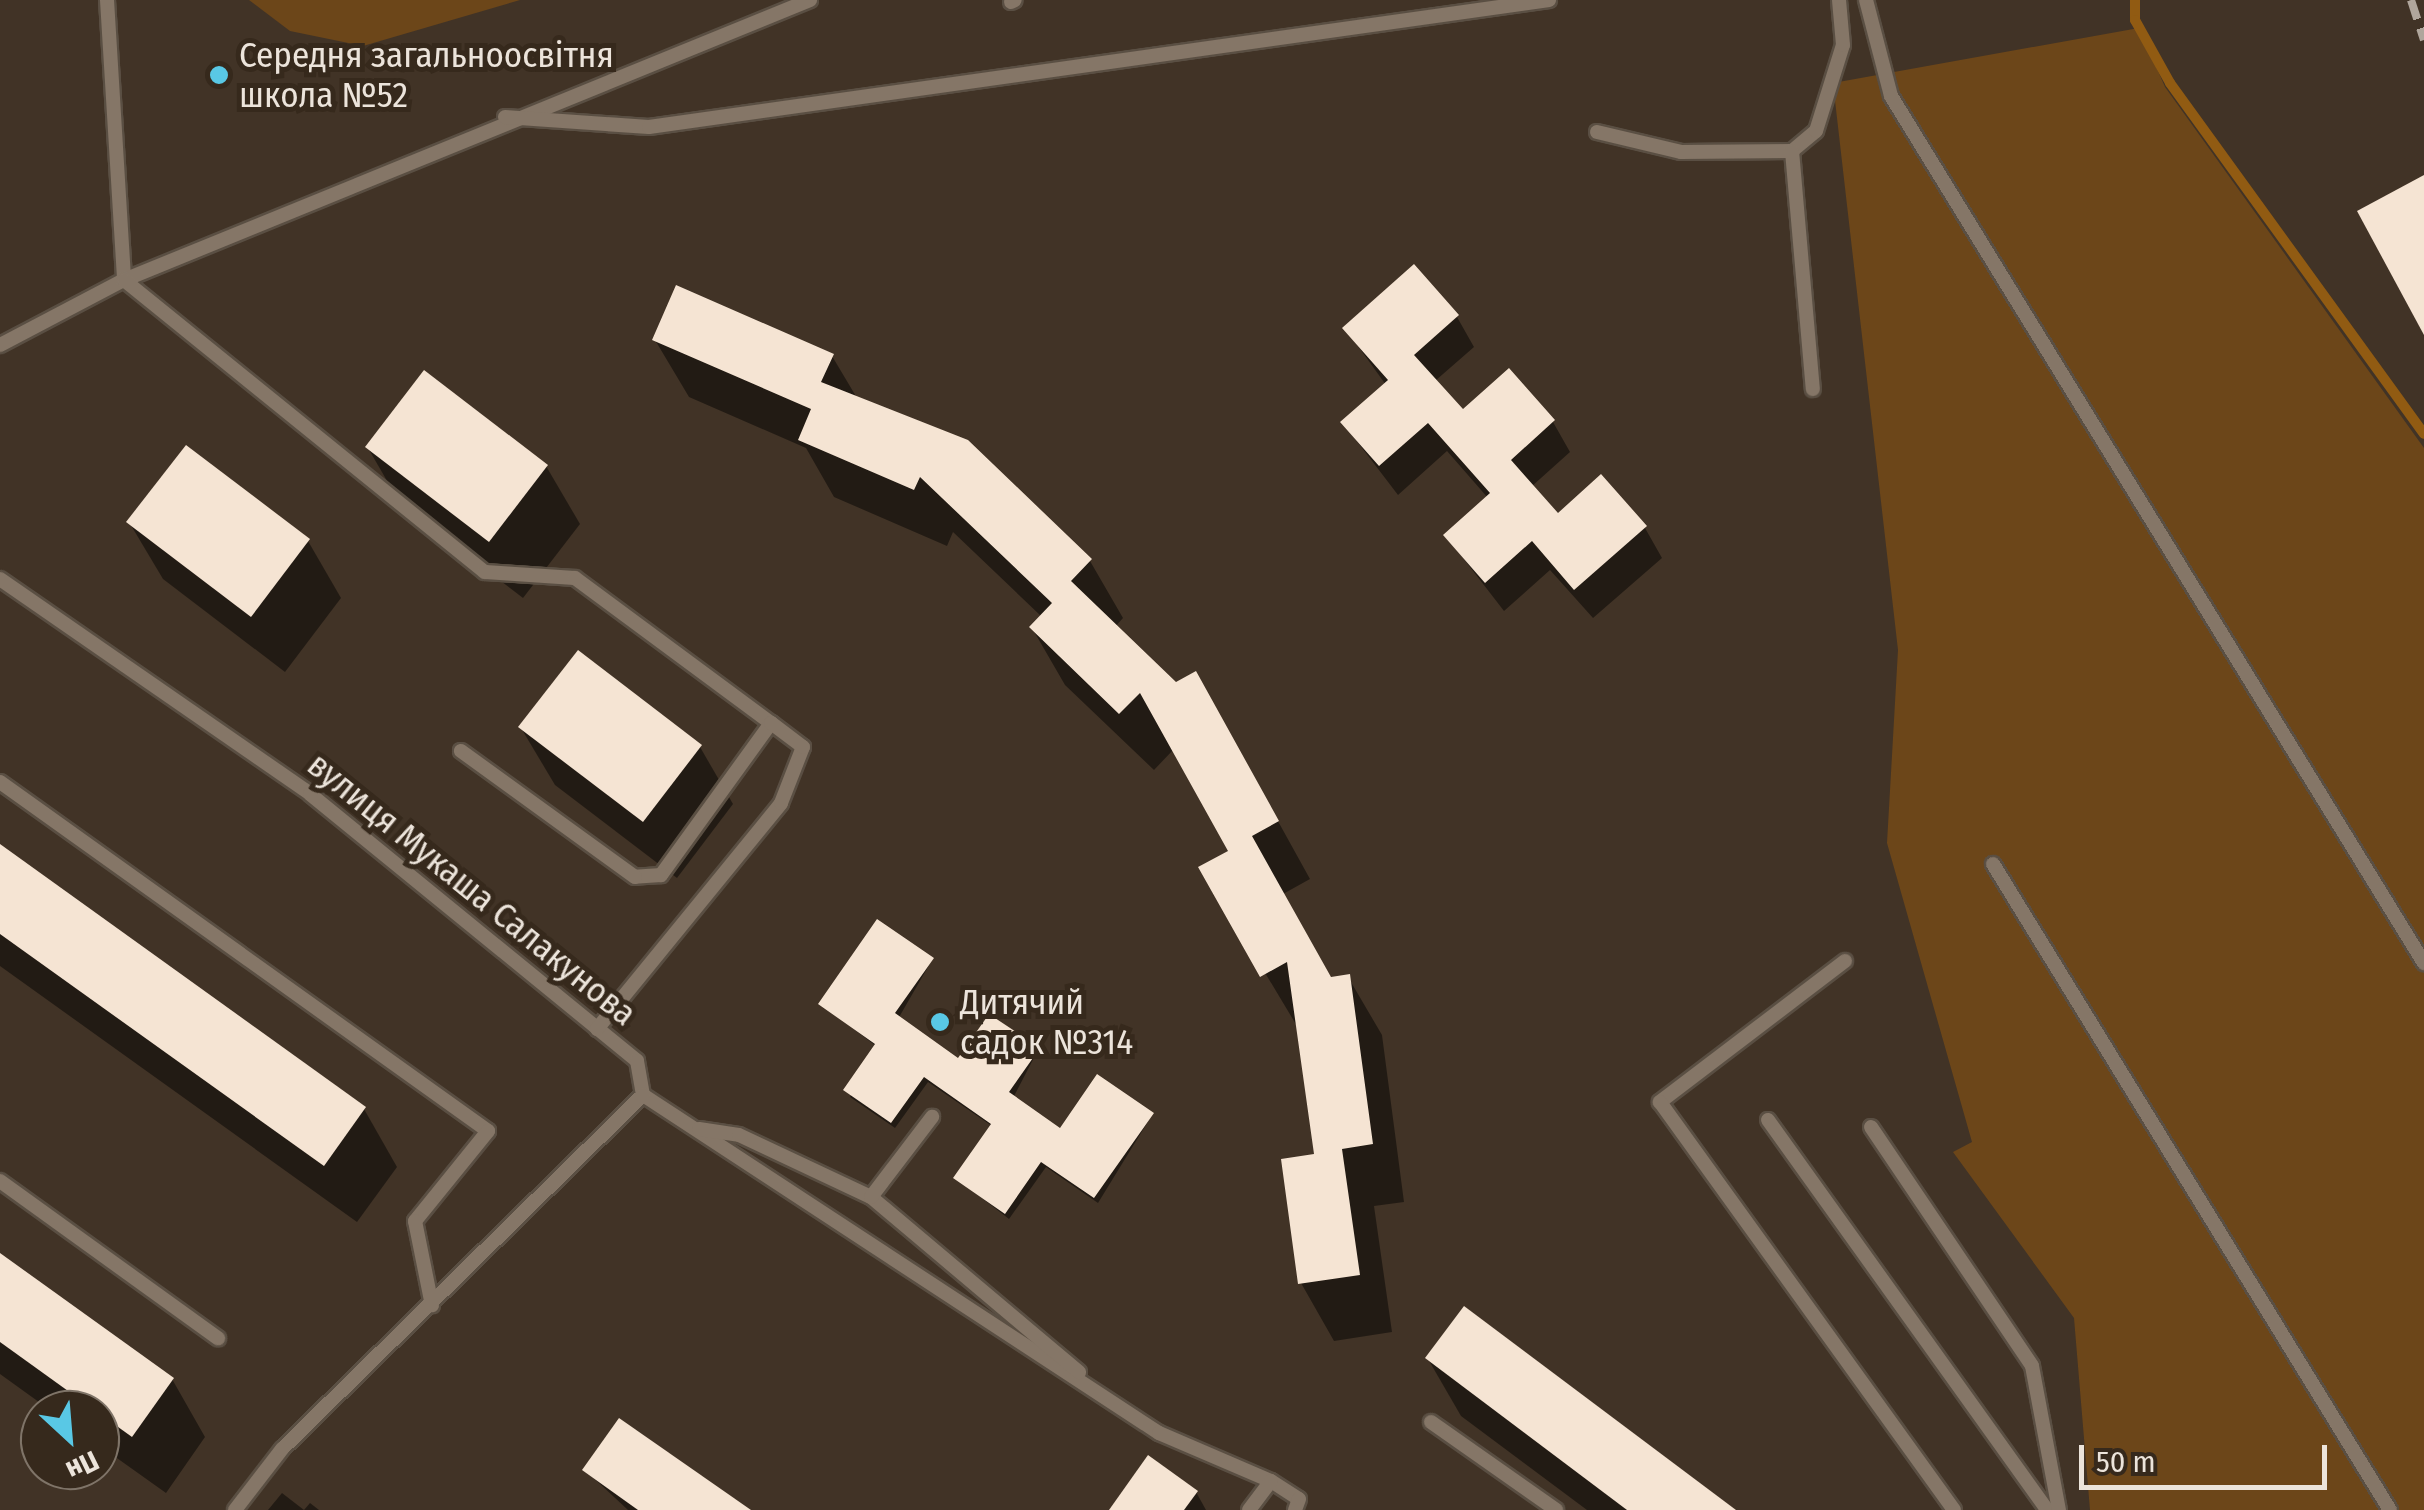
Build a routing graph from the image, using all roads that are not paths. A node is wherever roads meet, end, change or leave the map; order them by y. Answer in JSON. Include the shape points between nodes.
{"nodes":[{"id":1,"x":107,"y":0,"type":"edge"},
{"id":2,"x":810,"y":0,"type":"edge"},
{"id":3,"x":1549,"y":0,"type":"edge"},
{"id":4,"x":1839,"y":0,"type":"edge"},
{"id":5,"x":1866,"y":0,"type":"edge"},
{"id":6,"x":505,"y":118,"type":"junction"},
{"id":7,"x":1597,"y":132,"type":"dead end"},
{"id":8,"x":1792,"y":152,"type":"junction"},
{"id":9,"x":124,"y":280,"type":"junction"},
{"id":10,"x":0,"y":345,"type":"edge"},
{"id":11,"x":1813,"y":389,"type":"dead end"},
{"id":12,"x":0,"y":579,"type":"edge"},
{"id":13,"x":771,"y":722,"type":"junction"},
{"id":14,"x":461,"y":750,"type":"dead end"},
{"id":15,"x":0,"y":782,"type":"edge"},
{"id":16,"x":1993,"y":864,"type":"dead end"},
{"id":17,"x":1846,"y":960,"type":"dead end"},
{"id":18,"x":2424,"y":963,"type":"edge"},
{"id":19,"x":598,"y":1029,"type":"junction"},
{"id":20,"x":643,"y":1095,"type":"junction"},
{"id":21,"x":932,"y":1117,"type":"dead end"},
{"id":22,"x":1768,"y":1120,"type":"dead end"},
{"id":23,"x":1871,"y":1127,"type":"dead end"},
{"id":24,"x":693,"y":1128,"type":"junction"},
{"id":25,"x":0,"y":1182,"type":"edge"},
{"id":26,"x":872,"y":1197,"type":"junction"},
{"id":27,"x":432,"y":1305,"type":"junction"},
{"id":28,"x":218,"y":1338,"type":"dead end"},
{"id":29,"x":1125,"y":1411,"type":"junction"},
{"id":30,"x":1432,"y":1422,"type":"dead end"},
{"id":31,"x":1272,"y":1481,"type":"junction"},
{"id":32,"x":1297,"y":1504,"type":"edge"},
{"id":33,"x":235,"y":1510,"type":"edge"},
{"id":34,"x":1250,"y":1510,"type":"edge"},
{"id":35,"x":1556,"y":1510,"type":"edge"},
{"id":36,"x":1954,"y":1510,"type":"edge"},
{"id":37,"x":2047,"y":1510,"type":"edge"},
{"id":38,"x":2060,"y":1510,"type":"edge"},
{"id":39,"x":2390,"y":1510,"type":"edge"}],
"edges":[{"from":1,"to":9,"type":"lane"},
{"from":2,"to":6,"type":"lane"},
{"from":3,"to":6,"type":"lane","via":[[649,127]]},
{"from":4,"to":8,"type":"lane","via":[[1843,45],[1816,131]]},
{"from":5,"to":18,"type":"lane","via":[[1891,96]]},
{"from":6,"to":9,"type":"lane"},
{"from":7,"to":8,"type":"lane","via":[[1681,152]]},
{"from":8,"to":11,"type":"lane"},
{"from":9,"to":10,"type":"lane"},
{"from":9,"to":13,"type":"lane","via":[[485,572],[575,578]]},
{"from":12,"to":19,"type":"lane","name":"вулиця Мукаша Салакунова","via":[[310,794]]},
{"from":13,"to":14,"type":"lane","via":[[660,875],[636,877]]},
{"from":13,"to":19,"type":"lane","via":[[803,747],[780,803]]},
{"from":15,"to":27,"type":"lane","via":[[488,1131],[416,1221]]},
{"from":16,"to":39,"type":"lane"},
{"from":17,"to":36,"type":"lane","via":[[1660,1102]]},
{"from":19,"to":20,"type":"lane","name":"вулиця Мукаша Салакунова","via":[[636,1060]]},
{"from":20,"to":24,"type":"lane"},
{"from":20,"to":27,"type":"lane"},
{"from":21,"to":26,"type":"lane"},
{"from":22,"to":37,"type":"lane"},
{"from":23,"to":38,"type":"lane","via":[[2032,1366]]},
{"from":24,"to":26,"type":"lane","via":[[739,1135]]},
{"from":24,"to":29,"type":"lane"},
{"from":25,"to":28,"type":"lane"},
{"from":26,"to":29,"type":"lane"},
{"from":27,"to":33,"type":"lane","via":[[282,1448]]},
{"from":29,"to":31,"type":"lane"},
{"from":30,"to":35,"type":"lane"},
{"from":31,"to":32,"type":"lane"},
{"from":31,"to":34,"type":"lane"}]}
